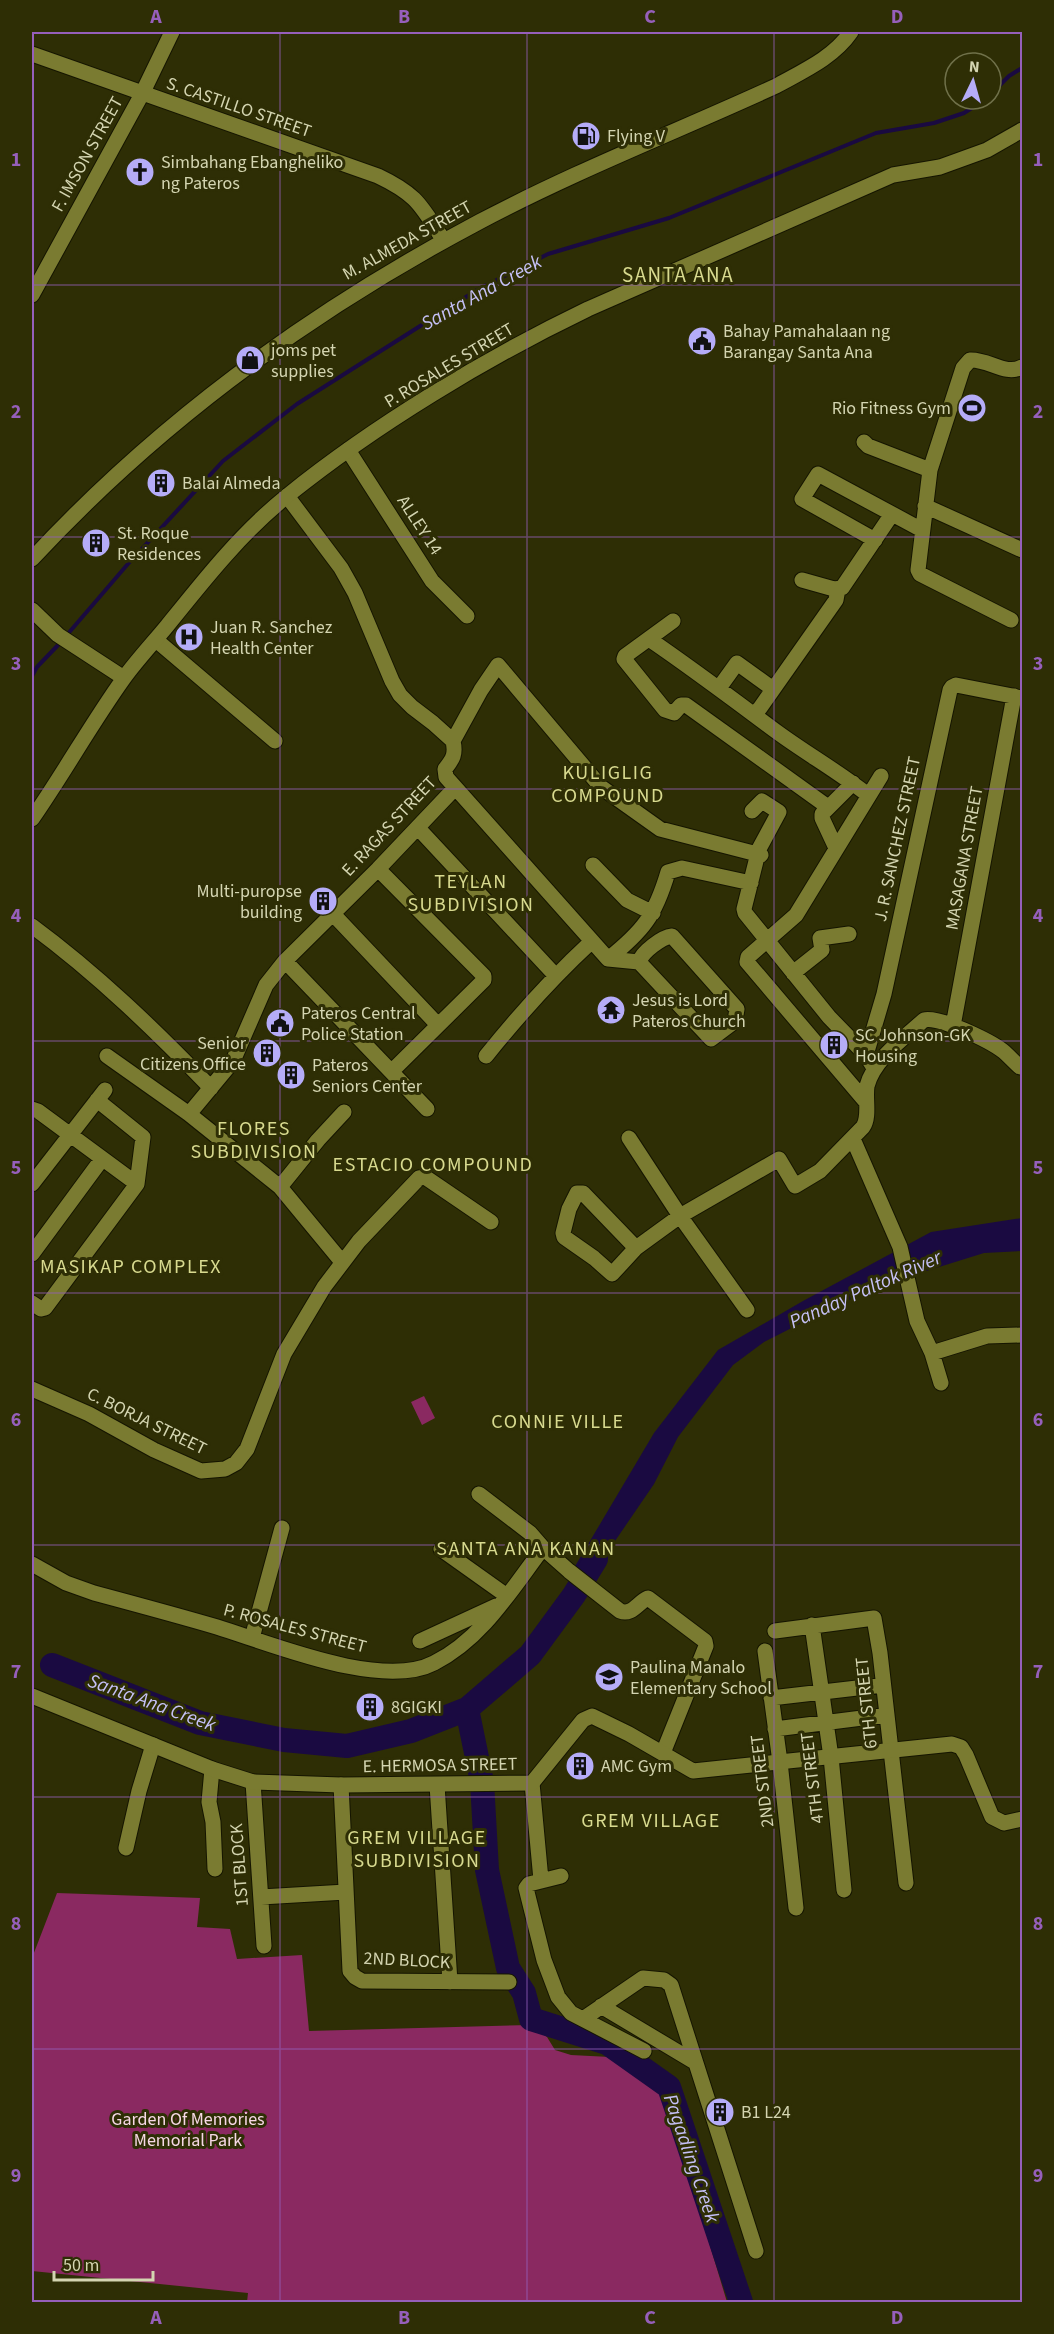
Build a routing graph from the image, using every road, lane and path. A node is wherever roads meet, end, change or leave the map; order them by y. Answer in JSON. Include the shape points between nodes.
{"nodes":[{"id":1,"x":172,"y":32,"type":"edge"},
{"id":2,"x":851,"y":32,"type":"edge"},
{"id":3,"x":32,"y":54,"type":"edge"},
{"id":4,"x":142,"y":94,"type":"junction"},
{"id":5,"x":1023,"y":130,"type":"edge"},
{"id":6,"x":444,"y":241,"type":"junction"},
{"id":7,"x":32,"y":296,"type":"edge"},
{"id":8,"x":1023,"y":367,"type":"edge"},
{"id":9,"x":864,"y":442,"type":"dead end"},
{"id":10,"x":348,"y":450,"type":"junction"},
{"id":11,"x":930,"y":470,"type":"junction"},
{"id":12,"x":286,"y":496,"type":"junction"},
{"id":13,"x":925,"y":506,"type":"junction"},
{"id":14,"x":892,"y":513,"type":"junction"},
{"id":15,"x":922,"y":530,"type":"junction"},
{"id":16,"x":875,"y":540,"type":"junction"},
{"id":17,"x":1023,"y":550,"type":"edge"},
{"id":18,"x":32,"y":559,"type":"edge"},
{"id":19,"x":802,"y":580,"type":"dead end"},
{"id":20,"x":838,"y":589,"type":"junction"},
{"id":21,"x":32,"y":610,"type":"edge"},
{"id":22,"x":467,"y":616,"type":"dead end"},
{"id":23,"x":1011,"y":620,"type":"dead end"},
{"id":24,"x":673,"y":621,"type":"dead end"},
{"id":25,"x":649,"y":639,"type":"junction"},
{"id":26,"x":156,"y":640,"type":"junction"},
{"id":27,"x":124,"y":678,"type":"junction"},
{"id":28,"x":719,"y":688,"type":"junction"},
{"id":29,"x":773,"y":689,"type":"junction"},
{"id":30,"x":1018,"y":697,"type":"edge"},
{"id":31,"x":754,"y":714,"type":"junction"},
{"id":32,"x":275,"y":741,"type":"dead end"},
{"id":33,"x":453,"y":741,"type":"junction"},
{"id":34,"x":880,"y":776,"type":"dead end"},
{"id":35,"x":853,"y":783,"type":"junction"},
{"id":36,"x":454,"y":789,"type":"junction"},
{"id":37,"x":868,"y":795,"type":"junction"},
{"id":38,"x":828,"y":807,"type":"junction"},
{"id":39,"x":752,"y":811,"type":"dead end"},
{"id":40,"x":32,"y":819,"type":"edge"},
{"id":41,"x":418,"y":828,"type":"junction"},
{"id":42,"x":836,"y":848,"type":"junction"},
{"id":43,"x":759,"y":854,"type":"junction"},
{"id":44,"x":593,"y":865,"type":"dead end"},
{"id":45,"x":378,"y":869,"type":"junction"},
{"id":46,"x":751,"y":883,"type":"junction"},
{"id":47,"x":653,"y":913,"type":"junction"},
{"id":48,"x":333,"y":914,"type":"junction"},
{"id":49,"x":32,"y":926,"type":"edge"},
{"id":50,"x":849,"y":934,"type":"dead end"},
{"id":51,"x":591,"y":942,"type":"junction"},
{"id":52,"x":767,"y":942,"type":"junction"},
{"id":53,"x":608,"y":959,"type":"junction"},
{"id":54,"x":285,"y":961,"type":"junction"},
{"id":55,"x":639,"y":962,"type":"junction"},
{"id":56,"x":793,"y":973,"type":"junction"},
{"id":57,"x":555,"y":975,"type":"junction"},
{"id":58,"x":438,"y":1025,"type":"junction"},
{"id":59,"x":953,"y":1026,"type":"junction"},
{"id":60,"x":107,"y":1056,"type":"dead end"},
{"id":61,"x":486,"y":1056,"type":"dead end"},
{"id":62,"x":870,"y":1062,"type":"junction"},
{"id":63,"x":1020,"y":1067,"type":"dead end"},
{"id":64,"x":392,"y":1071,"type":"junction"},
{"id":65,"x":211,"y":1088,"type":"junction"},
{"id":66,"x":866,"y":1102,"type":"junction"},
{"id":67,"x":32,"y":1109,"type":"edge"},
{"id":68,"x":427,"y":1109,"type":"dead end"},
{"id":69,"x":344,"y":1112,"type":"dead end"},
{"id":70,"x":189,"y":1114,"type":"junction"},
{"id":71,"x":69,"y":1136,"type":"junction"},
{"id":72,"x":629,"y":1138,"type":"dead end"},
{"id":73,"x":854,"y":1139,"type":"junction"},
{"id":74,"x":102,"y":1159,"type":"junction"},
{"id":75,"x":32,"y":1184,"type":"edge"},
{"id":76,"x":137,"y":1184,"type":"junction"},
{"id":77,"x":280,"y":1187,"type":"junction"},
{"id":78,"x":680,"y":1216,"type":"junction"},
{"id":79,"x":491,"y":1222,"type":"dead end"},
{"id":80,"x":636,"y":1248,"type":"junction"},
{"id":81,"x":32,"y":1254,"type":"edge"},
{"id":82,"x":342,"y":1262,"type":"junction"},
{"id":83,"x":36,"y":1306,"type":"edge"},
{"id":84,"x":747,"y":1310,"type":"dead end"},
{"id":85,"x":1023,"y":1335,"type":"edge"},
{"id":86,"x":932,"y":1353,"type":"junction"},
{"id":87,"x":941,"y":1383,"type":"dead end"},
{"id":88,"x":32,"y":1389,"type":"edge"},
{"id":89,"x":479,"y":1494,"type":"dead end"},
{"id":90,"x":282,"y":1528,"type":"dead end"},
{"id":91,"x":543,"y":1548,"type":"junction"},
{"id":92,"x":441,"y":1549,"type":"dead end"},
{"id":93,"x":32,"y":1564,"type":"edge"},
{"id":94,"x":504,"y":1600,"type":"junction"},
{"id":95,"x":812,"y":1625,"type":"junction"},
{"id":96,"x":775,"y":1631,"type":"dead end"},
{"id":97,"x":252,"y":1638,"type":"junction"},
{"id":98,"x":420,"y":1641,"type":"dead end"},
{"id":99,"x":765,"y":1651,"type":"dead end"},
{"id":100,"x":883,"y":1685,"type":"junction"},
{"id":101,"x":821,"y":1692,"type":"junction"},
{"id":102,"x":32,"y":1696,"type":"edge"},
{"id":103,"x":771,"y":1698,"type":"junction"},
{"id":104,"x":886,"y":1715,"type":"junction"},
{"id":105,"x":826,"y":1723,"type":"junction"},
{"id":106,"x":775,"y":1729,"type":"junction"},
{"id":107,"x":153,"y":1745,"type":"junction"},
{"id":108,"x":891,"y":1751,"type":"junction"},
{"id":109,"x":663,"y":1753,"type":"junction"},
{"id":110,"x":831,"y":1757,"type":"junction"},
{"id":111,"x":780,"y":1762,"type":"junction"},
{"id":112,"x":212,"y":1769,"type":"junction"},
{"id":113,"x":253,"y":1782,"type":"junction"},
{"id":114,"x":532,"y":1783,"type":"junction"},
{"id":115,"x":341,"y":1785,"type":"junction"},
{"id":116,"x":437,"y":1785,"type":"junction"},
{"id":117,"x":1023,"y":1819,"type":"edge"},
{"id":118,"x":126,"y":1848,"type":"dead end"},
{"id":119,"x":215,"y":1869,"type":"dead end"},
{"id":120,"x":561,"y":1876,"type":"dead end"},
{"id":121,"x":541,"y":1881,"type":"junction"},
{"id":122,"x":906,"y":1884,"type":"dead end"},
{"id":123,"x":844,"y":1890,"type":"dead end"},
{"id":124,"x":346,"y":1892,"type":"junction"},
{"id":125,"x":261,"y":1897,"type":"junction"},
{"id":126,"x":796,"y":1908,"type":"dead end"},
{"id":127,"x":264,"y":1946,"type":"dead end"},
{"id":128,"x":450,"y":1982,"type":"junction"},
{"id":129,"x":509,"y":1982,"type":"dead end"},
{"id":130,"x":601,"y":2006,"type":"junction"},
{"id":131,"x":583,"y":2019,"type":"junction"},
{"id":132,"x":644,"y":2051,"type":"dead end"},
{"id":133,"x":693,"y":2061,"type":"junction"},
{"id":134,"x":756,"y":2251,"type":"dead end"}],
"edges":[{"from":1,"to":4,"type":"street","name":"F. IMSON STREET"},
{"from":2,"to":6,"type":"street","name":"M. ALMEDA STREET","via":[[836,50],[776,86],[551,187]]},
{"from":3,"to":4,"type":"street","name":"S. CASTILLO STREET"},
{"from":4,"to":6,"type":"street","name":"S. CASTILLO STREET","via":[[363,170],[400,187],[416,199]]},
{"from":4,"to":7,"type":"street","name":"F. IMSON STREET"},
{"from":5,"to":10,"type":"street","name":"P. ROSALES STREET","via":[[987,150],[940,167],[893,175],[550,327]]},
{"from":6,"to":18,"type":"street","name":"M. ALMEDA STREET","via":[[344,298],[249,364],[168,428]]},
{"from":8,"to":11,"type":"street","via":[[1006,370],[970,360],[963,368]]},
{"from":9,"to":11,"type":"street"},
{"from":10,"to":12,"type":"street","name":"P. ROSALES STREET"},
{"from":10,"to":22,"type":"street","name":"ALLEY 14","via":[[432,580]]},
{"from":11,"to":13,"type":"street"},
{"from":12,"to":26,"type":"street","name":"P. ROSALES STREET","via":[[227,553]]},
{"from":12,"to":33,"type":"street","via":[[341,568],[400,695]]},
{"from":13,"to":15,"type":"street"},
{"from":13,"to":17,"type":"street"},
{"from":14,"to":15,"type":"street"},
{"from":14,"to":16,"type":"street"},
{"from":14,"to":16,"type":"street","via":[[818,474],[802,499]]},
{"from":15,"to":23,"type":"street","via":[[920,574]]},
{"from":16,"to":20,"type":"street"},
{"from":19,"to":20,"type":"street"},
{"from":20,"to":29,"type":"street","via":[[836,600]]},
{"from":21,"to":27,"type":"street","via":[[58,635]]},
{"from":24,"to":25,"type":"street"},
{"from":25,"to":28,"type":"street"},
{"from":25,"to":38,"type":"street","via":[[624,659],[664,710],[674,713],[681,705],[689,707]]},
{"from":26,"to":27,"type":"street","name":"P. ROSALES STREET"},
{"from":26,"to":32,"type":"street"},
{"from":27,"to":40,"type":"street","name":"P. ROSALES STREET"},
{"from":28,"to":29,"type":"street","via":[[737,663]]},
{"from":28,"to":31,"type":"street"},
{"from":29,"to":31,"type":"street"},
{"from":30,"to":59,"type":"street","name":"MASAGANA STREET"},
{"from":30,"to":62,"type":"street","name":"J. R. SANCHEZ STREET","via":[[956,685],[950,690]]},
{"from":31,"to":35,"type":"street"},
{"from":33,"to":36,"type":"street","name":"E. RAGAS STREET","via":[[453,759],[445,769]]},
{"from":33,"to":43,"type":"street","via":[[498,665],[601,787],[660,829]]},
{"from":34,"to":37,"type":"street"},
{"from":35,"to":37,"type":"street"},
{"from":35,"to":38,"type":"street"},
{"from":36,"to":41,"type":"street","name":"E. RAGAS STREET"},
{"from":36,"to":51,"type":"street"},
{"from":37,"to":42,"type":"street"},
{"from":38,"to":42,"type":"street","via":[[822,818]]},
{"from":39,"to":43,"type":"street","via":[[762,801],[779,812]]},
{"from":41,"to":45,"type":"street","name":"E. RAGAS STREET"},
{"from":41,"to":57,"type":"street"},
{"from":42,"to":52,"type":"street","via":[[796,915]]},
{"from":43,"to":46,"type":"street"},
{"from":44,"to":47,"type":"street","via":[[627,900]]},
{"from":45,"to":48,"type":"street","name":"E. RAGAS STREET"},
{"from":45,"to":58,"type":"street","via":[[484,976],[483,984]]},
{"from":46,"to":47,"type":"street","via":[[675,869],[668,872]]},
{"from":46,"to":52,"type":"street","via":[[744,911]]},
{"from":47,"to":53,"type":"street","via":[[633,940]]},
{"from":48,"to":54,"type":"street","name":"E. RAGAS STREET"},
{"from":48,"to":58,"type":"street"},
{"from":49,"to":65,"type":"street","via":[[153,1028]]},
{"from":50,"to":56,"type":"street","via":[[820,938],[822,950]]},
{"from":51,"to":53,"type":"street"},
{"from":51,"to":57,"type":"street"},
{"from":52,"to":56,"type":"street"},
{"from":52,"to":66,"type":"street","via":[[748,957],[748,964]]},
{"from":53,"to":55,"type":"street"},
{"from":54,"to":64,"type":"street"},
{"from":54,"to":65,"type":"street","name":"E. RAGAS STREET","via":[[266,985],[233,1061]]},
{"from":55,"to":55,"type":"street","via":[[711,1039],[735,1021],[737,1009],[672,936],[661,940]]},
{"from":56,"to":62,"type":"street"},
{"from":57,"to":61,"type":"street"},
{"from":58,"to":64,"type":"street"},
{"from":59,"to":62,"type":"street","via":[[930,1018],[924,1020]]},
{"from":59,"to":63,"type":"street","via":[[1001,1049]]},
{"from":60,"to":70,"type":"street"},
{"from":62,"to":66,"type":"street"},
{"from":64,"to":68,"type":"street"},
{"from":65,"to":70,"type":"street","name":"E. RAGAS STREET"},
{"from":66,"to":73,"type":"street","via":[[866,1124]]},
{"from":67,"to":71,"type":"street"},
{"from":69,"to":77,"type":"street"},
{"from":70,"to":77,"type":"street"},
{"from":71,"to":74,"type":"street"},
{"from":71,"to":75,"type":"street"},
{"from":71,"to":76,"type":"street","via":[[101,1095],[143,1137]]},
{"from":72,"to":78,"type":"street"},
{"from":73,"to":78,"type":"street","via":[[820,1171],[795,1186],[779,1159]]},
{"from":73,"to":86,"type":"street","via":[[900,1247],[918,1321]]},
{"from":74,"to":76,"type":"street"},
{"from":74,"to":81,"type":"street"},
{"from":76,"to":83,"type":"street","via":[[45,1308]]},
{"from":77,"to":82,"type":"street"},
{"from":78,"to":80,"type":"street"},
{"from":78,"to":84,"type":"street"},
{"from":79,"to":82,"type":"street","name":"C. BORJA STREET","via":[[423,1176]]},
{"from":80,"to":80,"type":"street","via":[[612,1274],[566,1240],[565,1223],[578,1193],[583,1192]]},
{"from":82,"to":88,"type":"street","name":"C. BORJA STREET","via":[[284,1354],[247,1449],[225,1469],[201,1471]]},
{"from":85,"to":86,"type":"street","via":[[987,1336]]},
{"from":86,"to":87,"type":"street"},
{"from":89,"to":91,"type":"street","via":[[530,1533]]},
{"from":90,"to":97,"type":"street"},
{"from":91,"to":94,"type":"street","name":"P. ROSALES STREET"},
{"from":91,"to":109,"type":"street","via":[[624,1613],[648,1598],[706,1643]]},
{"from":92,"to":94,"type":"street"},
{"from":93,"to":97,"type":"street","name":"P. ROSALES STREET","via":[[66,1584]]},
{"from":94,"to":97,"type":"street","name":"P. ROSALES STREET","via":[[458,1649],[415,1671],[338,1664]]},
{"from":94,"to":98,"type":"street"},
{"from":95,"to":96,"type":"street","name":"6TH STREET"},
{"from":95,"to":100,"type":"street","name":"6TH STREET","via":[[874,1618]]},
{"from":95,"to":101,"type":"street","name":"4TH STREET"},
{"from":99,"to":103,"type":"street","name":"2ND STREET"},
{"from":100,"to":101,"type":"street"},
{"from":100,"to":104,"type":"street","name":"6TH STREET"},
{"from":101,"to":103,"type":"street"},
{"from":101,"to":105,"type":"street","name":"4TH STREET"},
{"from":102,"to":107,"type":"street","name":"E. HERMOSA STREET"},
{"from":103,"to":106,"type":"street","name":"2ND STREET"},
{"from":104,"to":105,"type":"street"},
{"from":104,"to":108,"type":"street","name":"6TH STREET"},
{"from":105,"to":106,"type":"street"},
{"from":105,"to":110,"type":"street","name":"4TH STREET"},
{"from":106,"to":111,"type":"street","name":"2ND STREET"},
{"from":107,"to":112,"type":"street","name":"E. HERMOSA STREET"},
{"from":107,"to":118,"type":"street"},
{"from":108,"to":110,"type":"street","name":"E. HERMOSA STREET"},
{"from":108,"to":117,"type":"street","name":"E. HERMOSA STREET","via":[[952,1744],[961,1747],[992,1817],[1004,1823]]},
{"from":108,"to":122,"type":"street","name":"6TH STREET"},
{"from":109,"to":111,"type":"street","name":"E. HERMOSA STREET","via":[[693,1772]]},
{"from":109,"to":114,"type":"street","name":"E. HERMOSA STREET","via":[[602,1720],[588,1717]]},
{"from":110,"to":111,"type":"street","name":"E. HERMOSA STREET"},
{"from":110,"to":123,"type":"street","name":"4TH STREET"},
{"from":111,"to":126,"type":"street","name":"2ND STREET"},
{"from":112,"to":113,"type":"street","name":"E. HERMOSA STREET"},
{"from":112,"to":119,"type":"street","via":[[209,1802]]},
{"from":113,"to":115,"type":"street","name":"E. HERMOSA STREET"},
{"from":113,"to":125,"type":"street","name":"1ST BLOCK"},
{"from":114,"to":116,"type":"street","name":"E. HERMOSA STREET"},
{"from":114,"to":121,"type":"street"},
{"from":115,"to":116,"type":"street","name":"E. HERMOSA STREET"},
{"from":115,"to":124,"type":"street","name":"2ND BLOCK"},
{"from":116,"to":128,"type":"street"},
{"from":120,"to":121,"type":"street"},
{"from":121,"to":131,"type":"street","via":[[529,1884],[526,1892],[544,1960],[558,1997],[571,2013]]},
{"from":124,"to":125,"type":"street"},
{"from":124,"to":128,"type":"street","name":"2ND BLOCK","via":[[350,1971],[355,1977],[362,1981]]},
{"from":125,"to":127,"type":"street","name":"1ST BLOCK"},
{"from":128,"to":129,"type":"street","name":"2ND BLOCK"},
{"from":130,"to":131,"type":"street"},
{"from":130,"to":133,"type":"street"},
{"from":130,"to":133,"type":"street","via":[[643,1978],[664,1980],[671,1985]]},
{"from":131,"to":132,"type":"street"},
{"from":133,"to":134,"type":"street"}]}
